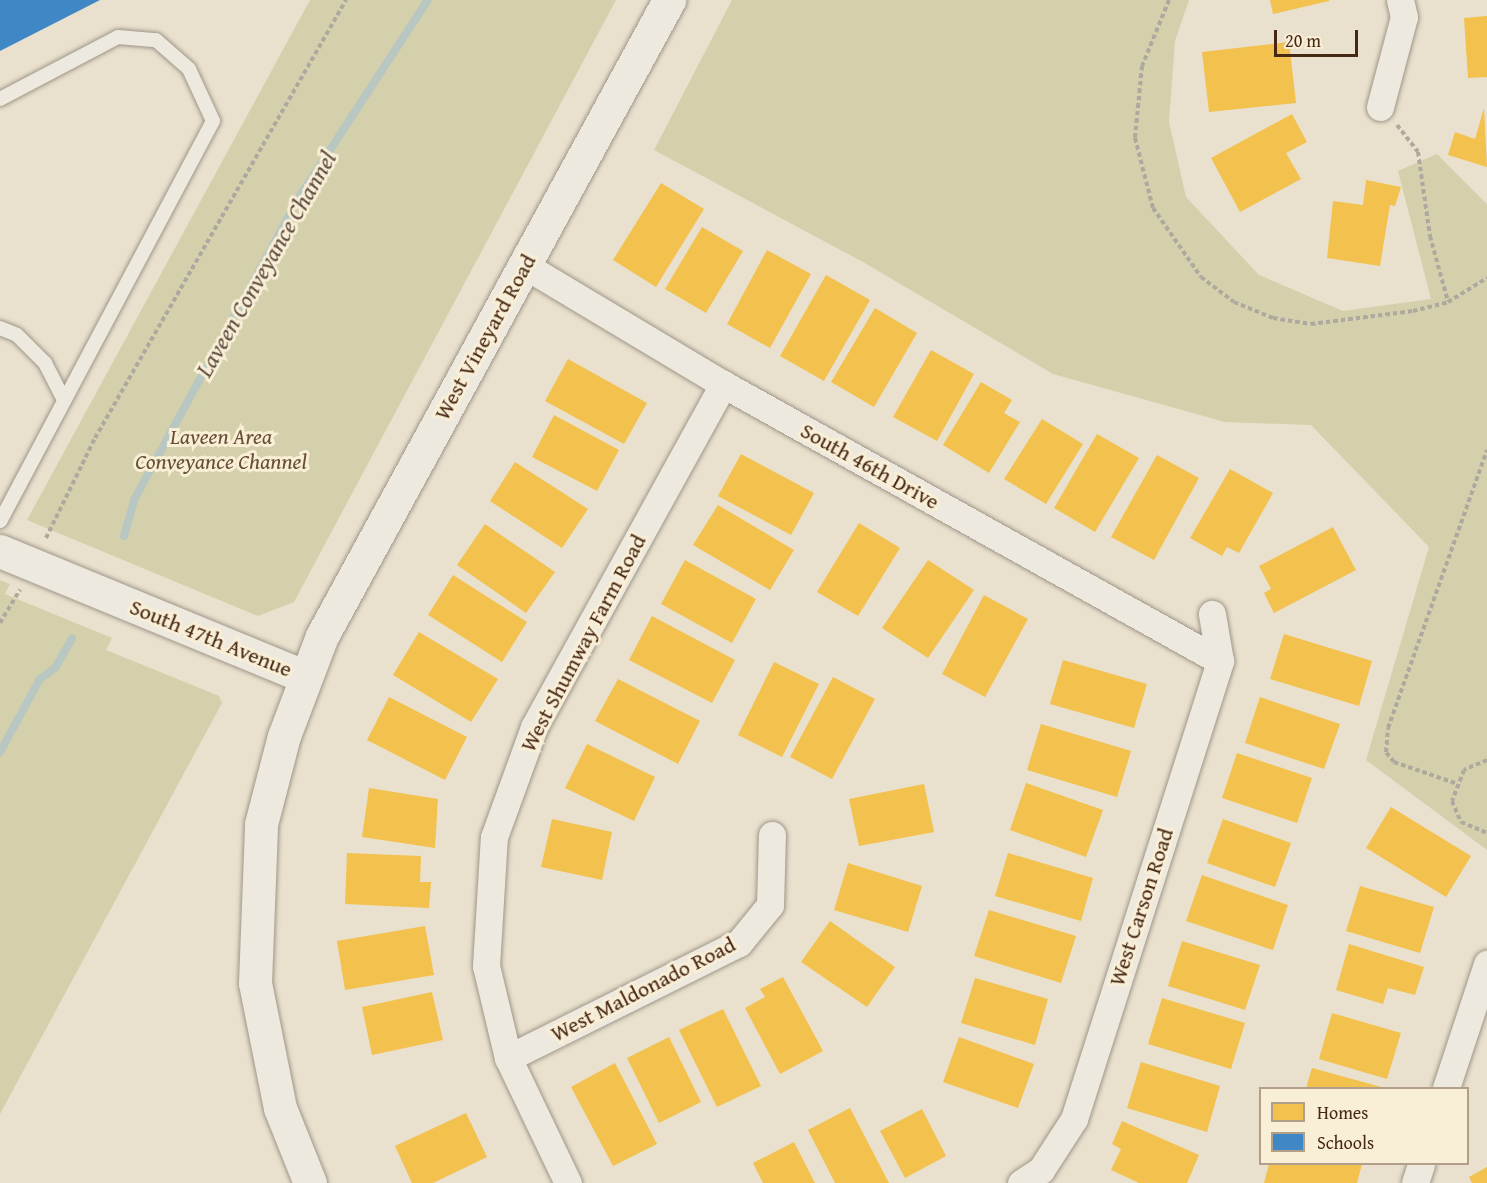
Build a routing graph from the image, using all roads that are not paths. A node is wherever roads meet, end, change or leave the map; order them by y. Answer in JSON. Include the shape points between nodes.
{"nodes":[{"id":1,"x":669,"y":0,"type":"edge"},
{"id":2,"x":1400,"y":0,"type":"edge"},
{"id":3,"x":0,"y":99,"type":"edge"},
{"id":4,"x":1380,"y":107,"type":"road end"},
{"id":5,"x":524,"y":265,"type":"junction"},
{"id":6,"x":0,"y":328,"type":"edge"},
{"id":7,"x":723,"y":384,"type":"junction"},
{"id":8,"x":64,"y":400,"type":"junction"},
{"id":9,"x":0,"y":521,"type":"edge"},
{"id":10,"x":0,"y":551,"type":"edge"},
{"id":11,"x":1212,"y":614,"type":"dead end"},
{"id":12,"x":1220,"y":662,"type":"junction"},
{"id":13,"x":305,"y":677,"type":"junction"},
{"id":14,"x":772,"y":835,"type":"dead end"},
{"id":15,"x":1487,"y":963,"type":"edge"},
{"id":16,"x":507,"y":1058,"type":"junction"},
{"id":17,"x":1447,"y":1087,"type":"edge"},
{"id":18,"x":1421,"y":1165,"type":"edge"},
{"id":19,"x":310,"y":1183,"type":"edge"},
{"id":20,"x":568,"y":1183,"type":"edge"},
{"id":21,"x":1021,"y":1183,"type":"edge"},
{"id":22,"x":1415,"y":1183,"type":"edge"}],
"edges":[{"from":1,"to":5,"type":"street","name":"West Vineyard Road"},
{"from":2,"to":4,"type":"street","via":[[1404,17]]},
{"from":3,"to":8,"type":"lane","via":[[118,37],[156,40],[189,69],[213,121]]},
{"from":5,"to":7,"type":"street","name":"South 46th Drive"},
{"from":5,"to":13,"type":"street","name":"West Vineyard Road","via":[[322,636]]},
{"from":6,"to":8,"type":"lane","via":[[16,335],[45,363]]},
{"from":7,"to":12,"type":"street","name":"South 46th Drive"},
{"from":7,"to":16,"type":"street","name":"West Shumway Farm Road","via":[[534,727],[494,837],[486,966]]},
{"from":8,"to":9,"type":"lane"},
{"from":10,"to":13,"type":"street","name":"South 47th Avenue"},
{"from":11,"to":12,"type":"street","name":"West Carson Road"},
{"from":12,"to":21,"type":"street","name":"West Carson Road","via":[[1074,1119],[1041,1170]]},
{"from":13,"to":19,"type":"street","name":"South 47th Avenue","via":[[261,825],[255,983],[280,1108]]},
{"from":14,"to":16,"type":"street","name":"West Maldonado Road","via":[[770,905],[740,943]]},
{"from":15,"to":17,"type":"street"},
{"from":16,"to":20,"type":"street","name":"West Shumway Farm Road"},
{"from":18,"to":22,"type":"street"}]}
